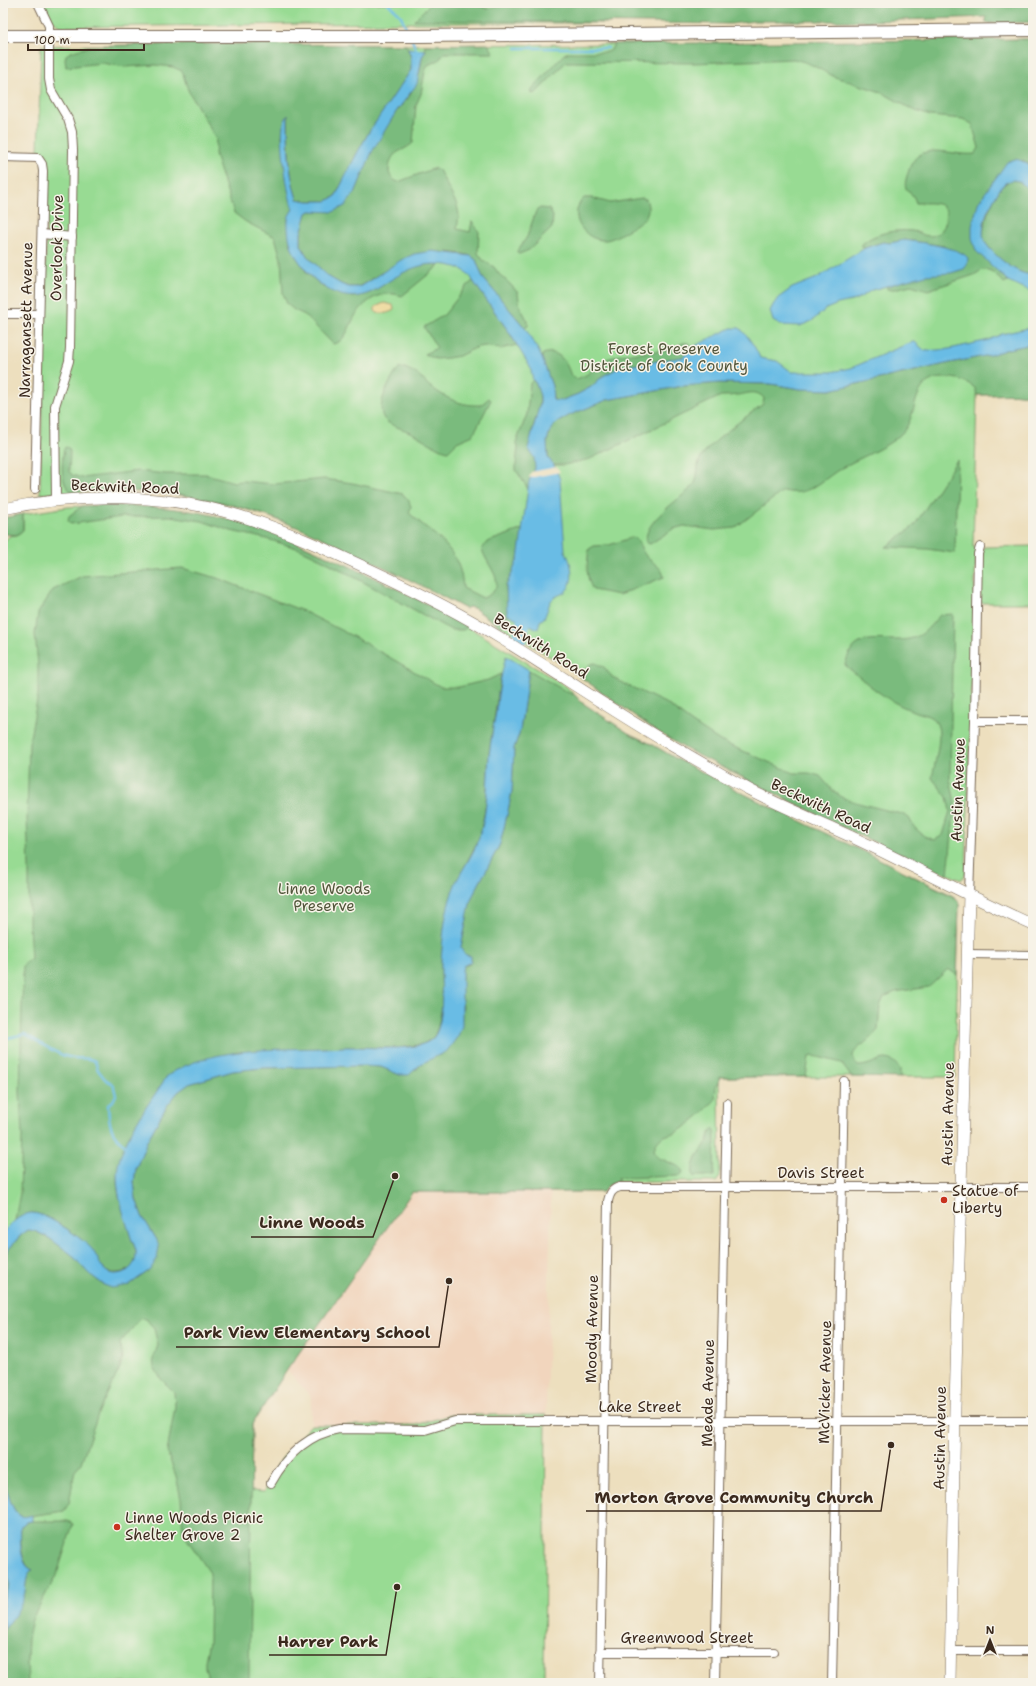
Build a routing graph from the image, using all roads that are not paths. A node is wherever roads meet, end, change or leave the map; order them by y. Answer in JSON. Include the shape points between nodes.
{"nodes":[{"id":1,"x":38,"y":3,"type":"edge"},
{"id":2,"x":1033,"y":30,"type":"edge"},
{"id":3,"x":3,"y":36,"type":"edge"},
{"id":4,"x":50,"y":36,"type":"junction"},
{"id":5,"x":3,"y":157,"type":"edge"},
{"id":6,"x":42,"y":234,"type":"junction"},
{"id":7,"x":72,"y":237,"type":"junction"},
{"id":8,"x":3,"y":314,"type":"edge"},
{"id":9,"x":38,"y":314,"type":"junction"},
{"id":10,"x":35,"y":489,"type":"dead end"},
{"id":11,"x":56,"y":500,"type":"junction"},
{"id":12,"x":3,"y":509,"type":"edge"},
{"id":13,"x":980,"y":547,"type":"dead end"},
{"id":14,"x":975,"y":721,"type":"junction"},
{"id":15,"x":1033,"y":721,"type":"edge"},
{"id":16,"x":969,"y":895,"type":"junction"},
{"id":17,"x":1033,"y":925,"type":"edge"},
{"id":18,"x":967,"y":954,"type":"junction"},
{"id":19,"x":1033,"y":955,"type":"edge"},
{"id":20,"x":844,"y":1081,"type":"dead end"},
{"id":21,"x":727,"y":1103,"type":"dead end"},
{"id":22,"x":726,"y":1187,"type":"junction"},
{"id":23,"x":842,"y":1187,"type":"junction"},
{"id":24,"x":961,"y":1187,"type":"junction"},
{"id":25,"x":1033,"y":1187,"type":"edge"},
{"id":26,"x":611,"y":1192,"type":"joint"},
{"id":27,"x":722,"y":1421,"type":"junction"},
{"id":28,"x":838,"y":1421,"type":"junction"},
{"id":29,"x":955,"y":1421,"type":"junction"},
{"id":30,"x":1033,"y":1421,"type":"edge"},
{"id":31,"x":604,"y":1422,"type":"junction"},
{"id":32,"x":271,"y":1483,"type":"dead end"},
{"id":33,"x":951,"y":1651,"type":"junction"},
{"id":34,"x":1033,"y":1651,"type":"edge"},
{"id":35,"x":600,"y":1652,"type":"junction"},
{"id":36,"x":716,"y":1652,"type":"junction"},
{"id":37,"x":774,"y":1652,"type":"dead end"},
{"id":38,"x":600,"y":1683,"type":"edge"},
{"id":39,"x":716,"y":1683,"type":"edge"},
{"id":40,"x":832,"y":1683,"type":"edge"},
{"id":41,"x":950,"y":1683,"type":"edge"}],
"edges":[{"from":1,"to":4,"type":"street","name":"Overlook Drive","via":[[49,26]]},
{"from":2,"to":4,"type":"main road","via":[[419,36]]},
{"from":3,"to":4,"type":"main road"},
{"from":4,"to":7,"type":"street","name":"Overlook Drive","via":[[49,66],[52,90],[72,132]]},
{"from":5,"to":6,"type":"street","name":"Narragansett Avenue","via":[[34,157],[40,161],[43,171]]},
{"from":6,"to":7,"type":"street"},
{"from":6,"to":9,"type":"street","name":"Narragansett Avenue"},
{"from":7,"to":11,"type":"street","name":"Overlook Drive","via":[[69,361],[55,406],[54,418]]},
{"from":8,"to":9,"type":"street"},
{"from":9,"to":10,"type":"street","name":"Narragansett Avenue"},
{"from":11,"to":12,"type":"street","name":"Beckwith Road"},
{"from":11,"to":16,"type":"street","name":"Beckwith Road","via":[[159,500],[204,507],[272,526],[321,546],[446,606],[668,743],[750,790]]},
{"from":13,"to":14,"type":"street","name":"Austin Avenue"},
{"from":14,"to":15,"type":"street"},
{"from":14,"to":16,"type":"street","name":"Austin Avenue"},
{"from":16,"to":17,"type":"street","name":"Beckwith Road"},
{"from":16,"to":18,"type":"street","name":"Austin Avenue"},
{"from":18,"to":19,"type":"street"},
{"from":18,"to":24,"type":"street","name":"Austin Avenue"},
{"from":20,"to":23,"type":"street","name":"McVicker Avenue"},
{"from":21,"to":22,"type":"street","name":"Meade Avenue"},
{"from":22,"to":23,"type":"street","name":"Davis Street"},
{"from":22,"to":26,"type":"street","name":"Davis Street","via":[[620,1187],[614,1188]]},
{"from":22,"to":27,"type":"street","name":"Meade Avenue"},
{"from":23,"to":24,"type":"street","name":"Davis Street"},
{"from":23,"to":28,"type":"street","name":"McVicker Avenue"},
{"from":24,"to":25,"type":"street","name":"Davis Street"},
{"from":24,"to":29,"type":"street","name":"Austin Avenue"},
{"from":26,"to":31,"type":"street","name":"Moody Avenue","via":[[608,1201]]},
{"from":27,"to":28,"type":"street","name":"Lake Street"},
{"from":27,"to":31,"type":"street","name":"Lake Street"},
{"from":27,"to":36,"type":"street","name":"Meade Avenue"},
{"from":28,"to":29,"type":"street","name":"Lake Street"},
{"from":28,"to":40,"type":"street","name":"McVicker Avenue"},
{"from":29,"to":30,"type":"street","name":"Lake Street"},
{"from":29,"to":33,"type":"street","name":"Austin Avenue"},
{"from":31,"to":32,"type":"street","name":"Lake Street","via":[[455,1421],[425,1430],[326,1431],[294,1452]]},
{"from":31,"to":35,"type":"street","name":"Moody Avenue"},
{"from":33,"to":34,"type":"street"},
{"from":33,"to":41,"type":"street","name":"Austin Avenue"},
{"from":35,"to":36,"type":"street","name":"Greenwood Street"},
{"from":35,"to":38,"type":"street","name":"Moody Avenue"},
{"from":36,"to":37,"type":"street","name":"Greenwood Street"},
{"from":36,"to":39,"type":"street","name":"Meade Avenue"}]}
